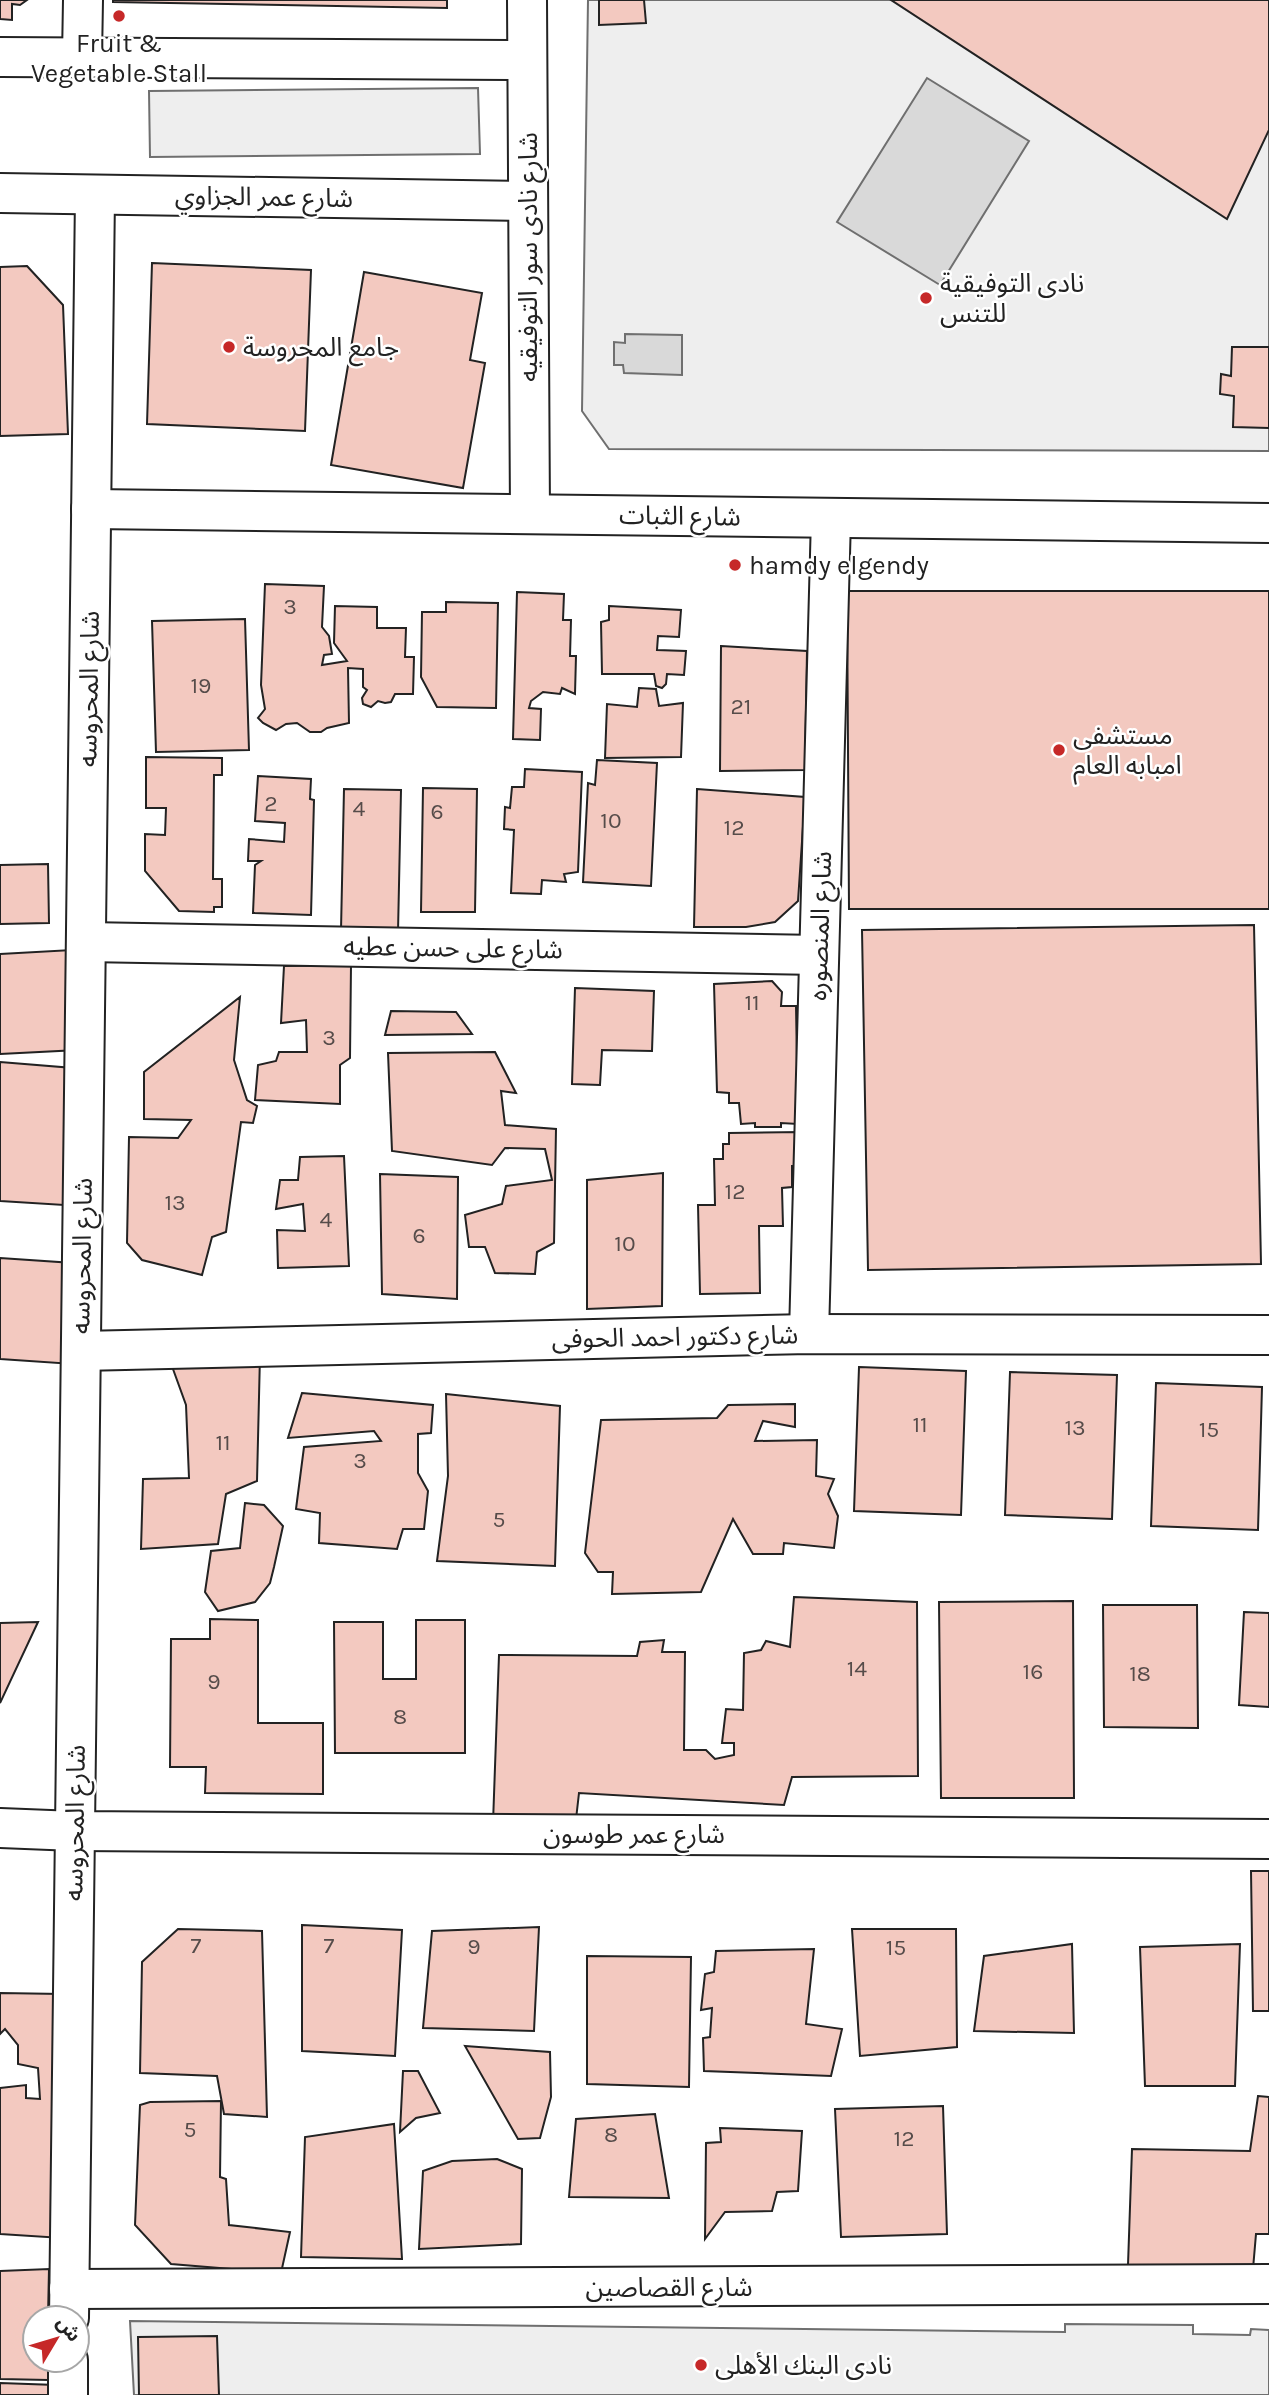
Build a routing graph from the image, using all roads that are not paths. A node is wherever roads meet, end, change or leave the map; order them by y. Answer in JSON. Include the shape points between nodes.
{"nodes":[{"id":1,"x":83,"y":0,"type":"edge"},
{"id":2,"x":527,"y":0,"type":"edge"},
{"id":3,"x":0,"y":57,"type":"edge"},
{"id":4,"x":82,"y":57,"type":"junction"},
{"id":5,"x":527,"y":60,"type":"junction"},
{"id":6,"x":0,"y":194,"type":"edge"},
{"id":7,"x":95,"y":195,"type":"junction"},
{"id":8,"x":528,"y":201,"type":"junction"},
{"id":9,"x":91,"y":509,"type":"junction"},
{"id":10,"x":530,"y":514,"type":"junction"},
{"id":11,"x":831,"y":518,"type":"junction"},
{"id":12,"x":1269,"y":523,"type":"edge"},
{"id":13,"x":86,"y":942,"type":"junction"},
{"id":14,"x":819,"y":955,"type":"junction"},
{"id":15,"x":809,"y":1334,"type":"junction"},
{"id":16,"x":1269,"y":1335,"type":"edge"},
{"id":17,"x":81,"y":1351,"type":"junction"},
{"id":18,"x":0,"y":1828,"type":"edge"},
{"id":19,"x":75,"y":1831,"type":"junction"},
{"id":20,"x":1269,"y":1839,"type":"edge"},
{"id":21,"x":1269,"y":2284,"type":"edge"},
{"id":22,"x":69,"y":2304,"type":"edge"},
{"id":23,"x":68,"y":2374,"type":"edge"},
{"id":24,"x":68,"y":2395,"type":"edge"}],
"edges":[{"from":1,"to":4,"type":"street"},
{"from":2,"to":5,"type":"street","name":"شارع نادى سور التوفيقيه"},
{"from":3,"to":4,"type":"street"},
{"from":4,"to":5,"type":"street"},
{"from":5,"to":8,"type":"street","name":"شارع نادى سور التوفيقيه"},
{"from":6,"to":7,"type":"street","name":"شارع عمر الجزاوي"},
{"from":7,"to":8,"type":"street","name":"شارع عمر الجزاوي"},
{"from":7,"to":9,"type":"street","name":"شارع المحروسه"},
{"from":8,"to":10,"type":"street","name":"شارع نادى سور التوفيقيه"},
{"from":9,"to":10,"type":"street","name":"شارع الثبات"},
{"from":9,"to":13,"type":"street","name":"شارع المحروسه"},
{"from":10,"to":11,"type":"street","name":"شارع الثبات"},
{"from":11,"to":12,"type":"street","name":"شارع الثبات"},
{"from":11,"to":14,"type":"street","name":"شارع المنصوره"},
{"from":13,"to":14,"type":"street","name":"شارع على حسن عطيه"},
{"from":13,"to":17,"type":"street","name":"شارع المحروسه"},
{"from":14,"to":15,"type":"street","name":"شارع المنصوره"},
{"from":15,"to":16,"type":"street","name":"شارع دكتور احمد الحوفى"},
{"from":15,"to":17,"type":"street","name":"شارع دكتور احمد الحوفى"},
{"from":17,"to":19,"type":"street","name":"شارع المحروسه"},
{"from":18,"to":19,"type":"street","name":"شارع عمر طوسون"},
{"from":19,"to":20,"type":"street","name":"شارع عمر طوسون"},
{"from":19,"to":22,"type":"street","name":"شارع المحروسه"},
{"from":21,"to":22,"type":"street","name":"شارع القصاصين"},
{"from":23,"to":24,"type":"street"}]}
